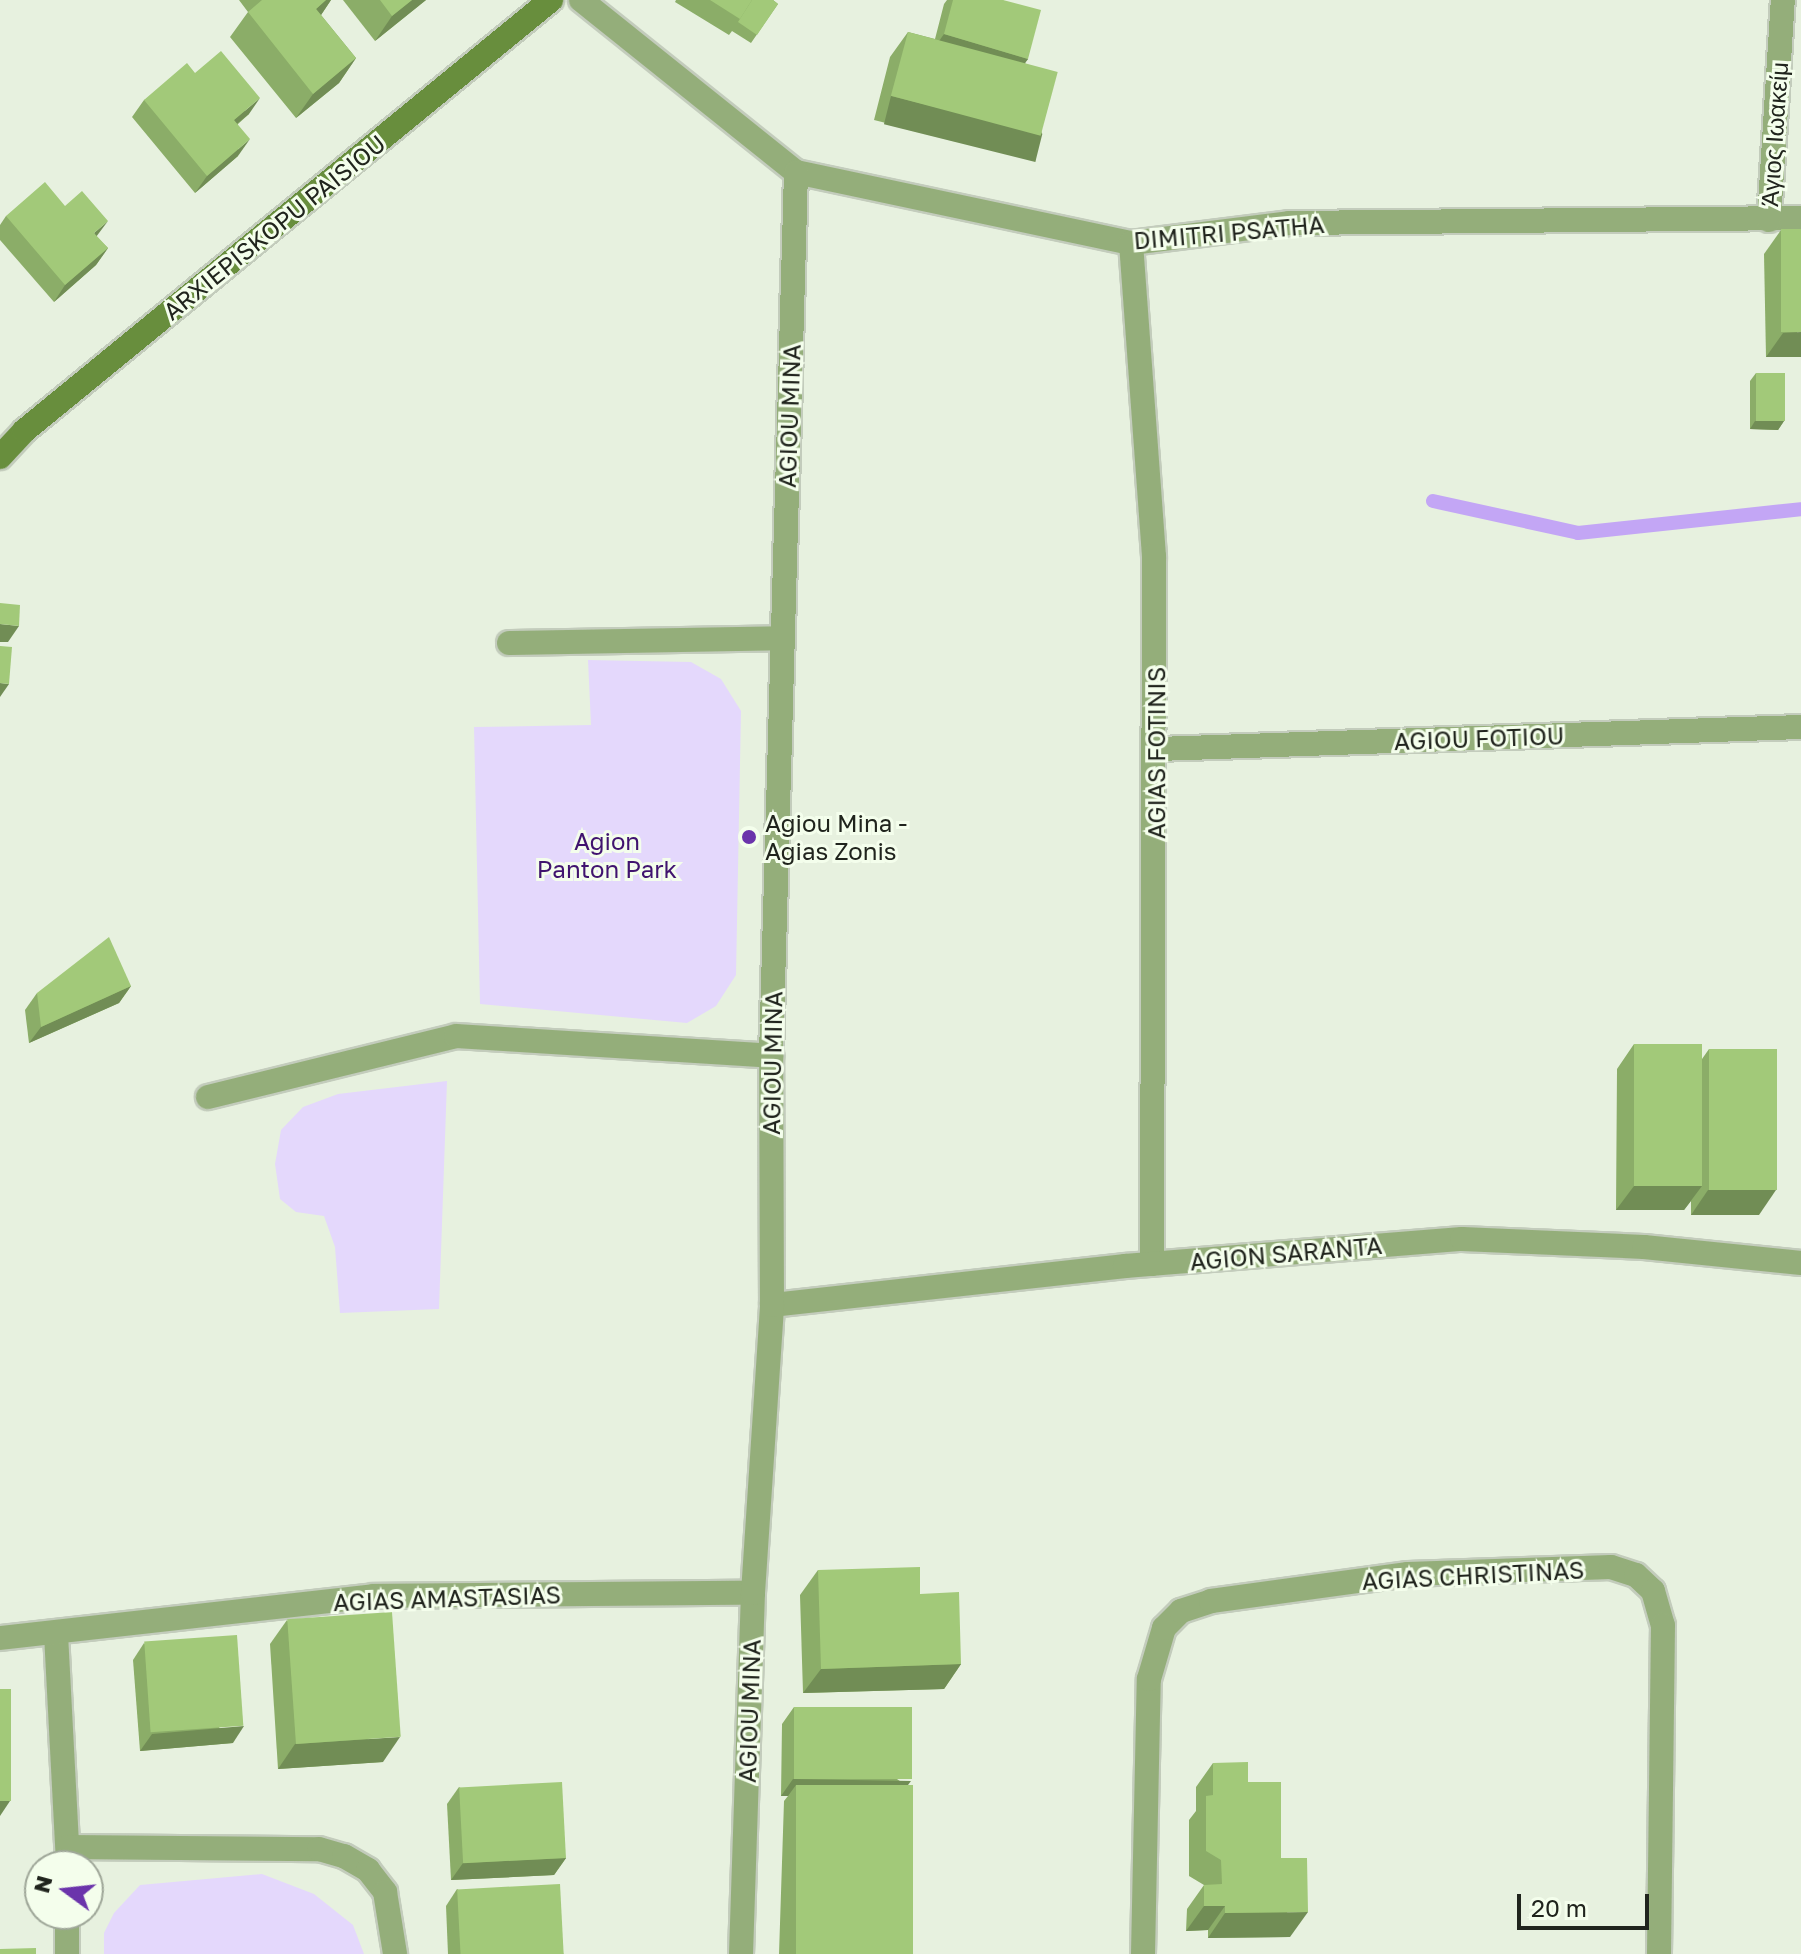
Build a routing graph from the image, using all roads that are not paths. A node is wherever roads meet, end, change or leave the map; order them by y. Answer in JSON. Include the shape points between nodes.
{"nodes":[{"id":1,"x":551,"y":0,"type":"edge"},
{"id":2,"x":581,"y":0,"type":"edge"},
{"id":3,"x":1783,"y":0,"type":"edge"},
{"id":4,"x":796,"y":172,"type":"junction"},
{"id":5,"x":1801,"y":218,"type":"edge"},
{"id":6,"x":1769,"y":220,"type":"junction"},
{"id":7,"x":1131,"y":243,"type":"junction"},
{"id":8,"x":0,"y":457,"type":"edge"},
{"id":9,"x":783,"y":638,"type":"junction"},
{"id":10,"x":509,"y":643,"type":"dead end"},
{"id":11,"x":1801,"y":727,"type":"edge"},
{"id":12,"x":1158,"y":749,"type":"junction"},
{"id":13,"x":771,"y":1056,"type":"junction"},
{"id":14,"x":208,"y":1097,"type":"dead end"},
{"id":15,"x":1801,"y":1263,"type":"edge"},
{"id":16,"x":1152,"y":1264,"type":"junction"},
{"id":17,"x":772,"y":1305,"type":"junction"},
{"id":18,"x":753,"y":1593,"type":"junction"},
{"id":19,"x":56,"y":1634,"type":"junction"},
{"id":20,"x":0,"y":1638,"type":"edge"},
{"id":21,"x":68,"y":1850,"type":"edge"},
{"id":22,"x":104,"y":1856,"type":"edge"},
{"id":23,"x":67,"y":1930,"type":"edge"},
{"id":24,"x":67,"y":1954,"type":"edge"},
{"id":25,"x":395,"y":1954,"type":"edge"},
{"id":26,"x":741,"y":1954,"type":"edge"},
{"id":27,"x":1143,"y":1954,"type":"edge"},
{"id":28,"x":1659,"y":1954,"type":"edge"}],
"edges":[{"from":1,"to":8,"type":"street","name":"ARXIEPISKOPU PAISIOU","via":[[24,431]]},
{"from":2,"to":4,"type":"street","name":"DIMITRI PSATHA"},
{"from":3,"to":6,"type":"street","name":"Άγιος Ιωακείμ"},
{"from":4,"to":7,"type":"street","name":"DIMITRI PSATHA"},
{"from":4,"to":9,"type":"street","name":"AGIOU MINA"},
{"from":5,"to":6,"type":"street","name":"DIMITRI PSATHA"},
{"from":6,"to":7,"type":"street","name":"DIMITRI PSATHA","via":[[1289,223]]},
{"from":7,"to":12,"type":"street","name":"AGIAS FOTINIS","via":[[1154,556]]},
{"from":9,"to":10,"type":"street"},
{"from":9,"to":13,"type":"street","name":"AGIOU MINA"},
{"from":11,"to":12,"type":"street","name":"AGIOU FOTIOU"},
{"from":12,"to":16,"type":"street","name":"AGIAS FOTINIS"},
{"from":13,"to":14,"type":"street","via":[[456,1036]]},
{"from":13,"to":17,"type":"street","name":"AGIOU MINA"},
{"from":15,"to":16,"type":"street","name":"AGION SARANTA","via":[[1644,1247],[1462,1239]]},
{"from":16,"to":17,"type":"street","name":"AGION SARANTA"},
{"from":17,"to":18,"type":"street","name":"AGIOU MINA"},
{"from":18,"to":19,"type":"street","name":"AGIAS AMASTASIAS","via":[[373,1596]]},
{"from":18,"to":26,"type":"street","name":"AGIOU MINA"},
{"from":19,"to":20,"type":"street","name":"AGIAS AMASTASIAS"},
{"from":19,"to":21,"type":"street"},
{"from":22,"to":25,"type":"street","via":[[319,1849],[344,1856],[368,1870],[385,1892]]},
{"from":23,"to":24,"type":"street"},
{"from":27,"to":28,"type":"street","name":"AGIAS CHRISTINAS","via":[[1149,1679],[1164,1628],[1181,1611],[1211,1601],[1408,1574],[1611,1567],[1636,1575],[1653,1591],[1663,1625]]}]}
